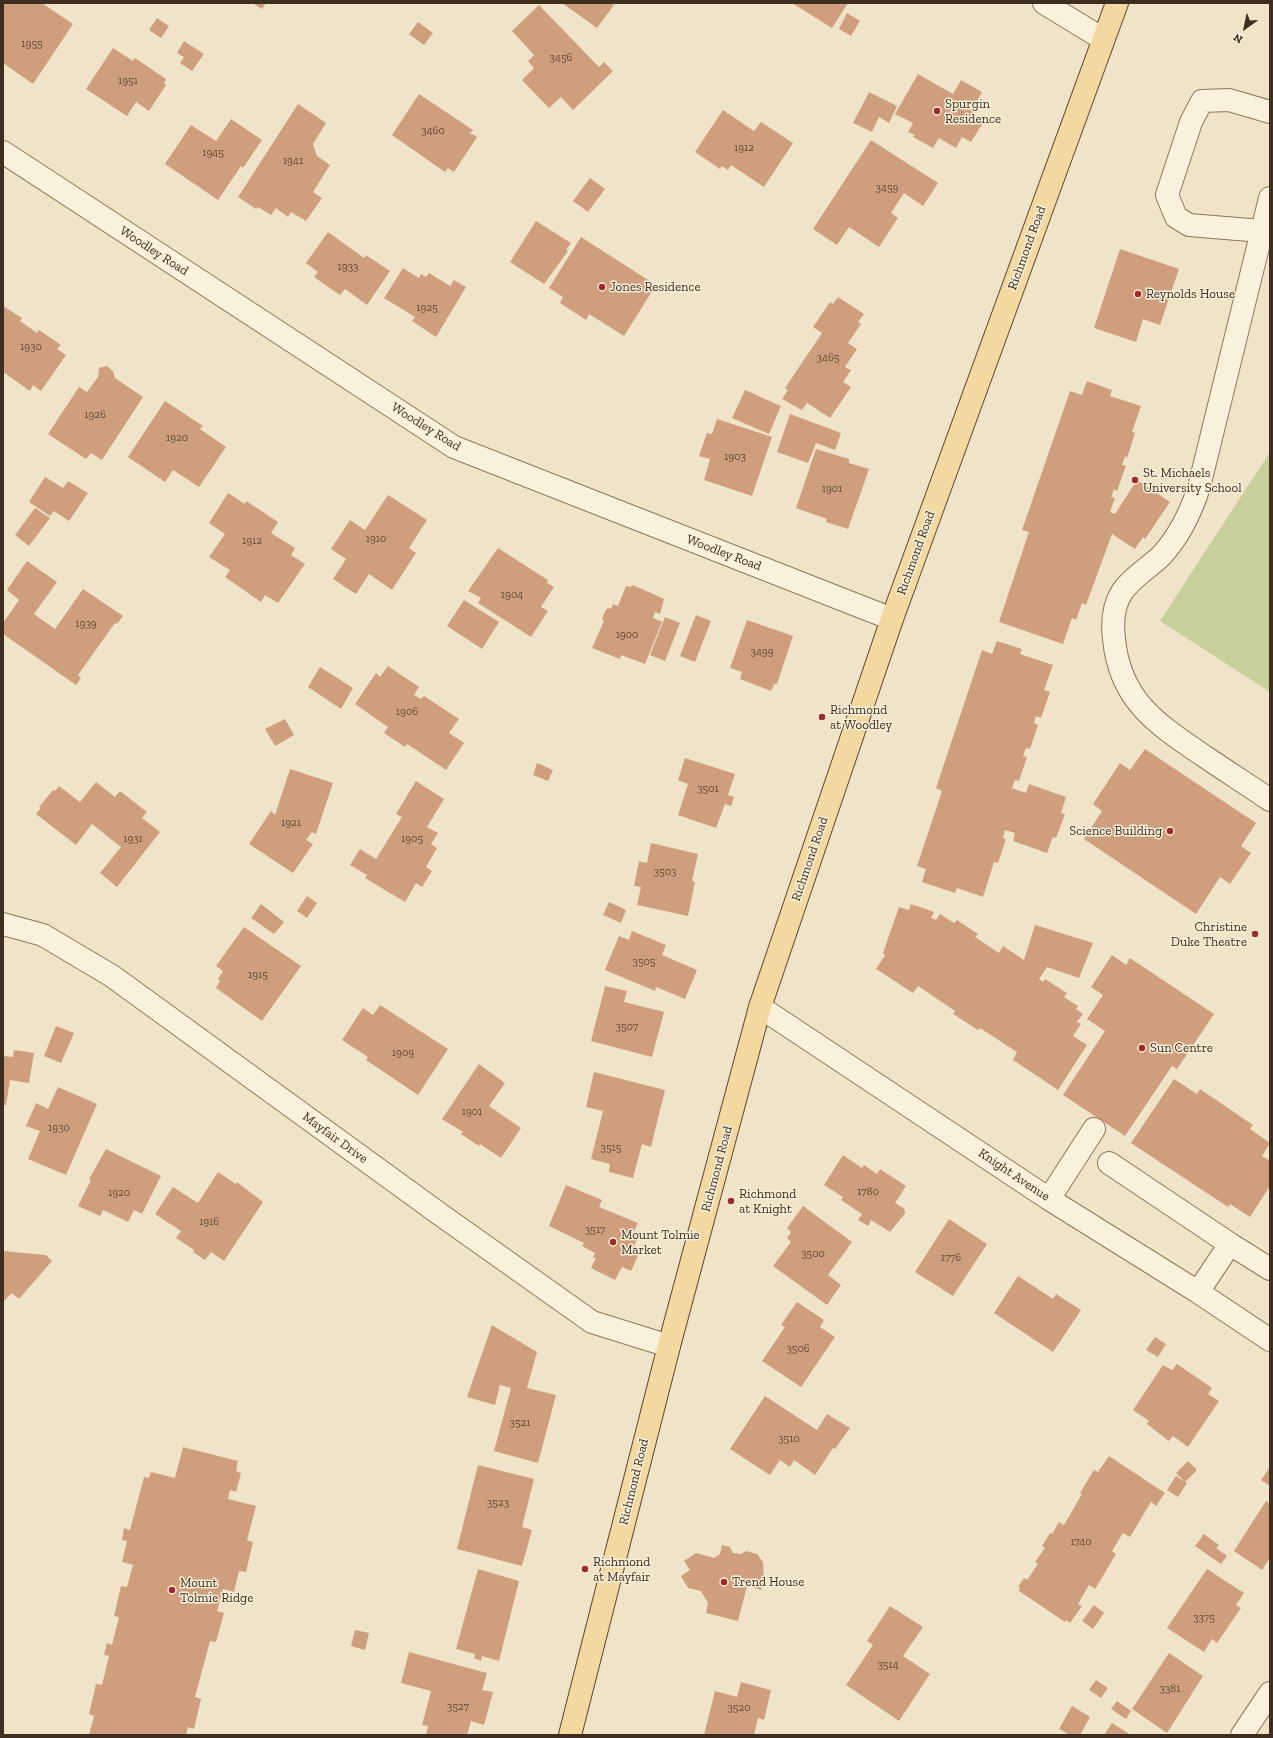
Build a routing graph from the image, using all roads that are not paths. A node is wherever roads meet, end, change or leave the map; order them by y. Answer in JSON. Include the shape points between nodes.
{"nodes":[{"id":1,"x":1044,"y":3,"type":"edge"},
{"id":2,"x":1117,"y":3,"type":"edge"},
{"id":3,"x":1103,"y":39,"type":"junction"},
{"id":4,"x":1270,"y":112,"type":"edge"},
{"id":5,"x":3,"y":152,"type":"edge"},
{"id":6,"x":1270,"y":198,"type":"edge"},
{"id":7,"x":1262,"y":231,"type":"junction"},
{"id":8,"x":892,"y":619,"type":"junction"},
{"id":9,"x":1270,"y":800,"type":"edge"},
{"id":10,"x":3,"y":924,"type":"edge"},
{"id":11,"x":760,"y":1007,"type":"junction"},
{"id":12,"x":1094,"y":1129,"type":"dead end"},
{"id":13,"x":1109,"y":1163,"type":"dead end"},
{"id":14,"x":1049,"y":1198,"type":"junction"},
{"id":15,"x":1230,"y":1244,"type":"junction"},
{"id":16,"x":1270,"y":1269,"type":"edge"},
{"id":17,"x":1198,"y":1292,"type":"junction"},
{"id":18,"x":1270,"y":1340,"type":"edge"},
{"id":19,"x":669,"y":1346,"type":"junction"},
{"id":20,"x":1270,"y":1693,"type":"edge"},
{"id":21,"x":570,"y":1735,"type":"edge"},
{"id":22,"x":1242,"y":1735,"type":"edge"}],
"edges":[{"from":1,"to":3,"type":"street"},
{"from":2,"to":3,"type":"main road","name":"Richmond Road"},
{"from":3,"to":8,"type":"main road","name":"Richmond Road"},
{"from":4,"to":7,"type":"street","via":[[1229,100],[1202,101],[1191,122],[1167,195],[1176,217],[1189,224]]},
{"from":5,"to":8,"type":"street","name":"Woodley Road","via":[[454,447]]},
{"from":6,"to":7,"type":"street"},
{"from":7,"to":9,"type":"street","via":[[1200,487],[1191,512],[1162,555],[1122,592],[1113,621],[1115,652],[1125,680],[1137,701],[1154,721]]},
{"from":8,"to":11,"type":"main road","name":"Richmond Road"},
{"from":10,"to":19,"type":"street","name":"Mayfair Drive","via":[[43,935],[112,976],[592,1322]]},
{"from":11,"to":14,"type":"street","name":"Knight Avenue"},
{"from":11,"to":19,"type":"main road","name":"Richmond Road"},
{"from":12,"to":14,"type":"street"},
{"from":13,"to":15,"type":"street"},
{"from":14,"to":17,"type":"street","name":"Knight Avenue"},
{"from":15,"to":16,"type":"street"},
{"from":15,"to":17,"type":"street"},
{"from":17,"to":18,"type":"street","name":"Knight Avenue"},
{"from":19,"to":21,"type":"main road","name":"Richmond Road"},
{"from":20,"to":22,"type":"street"}]}
